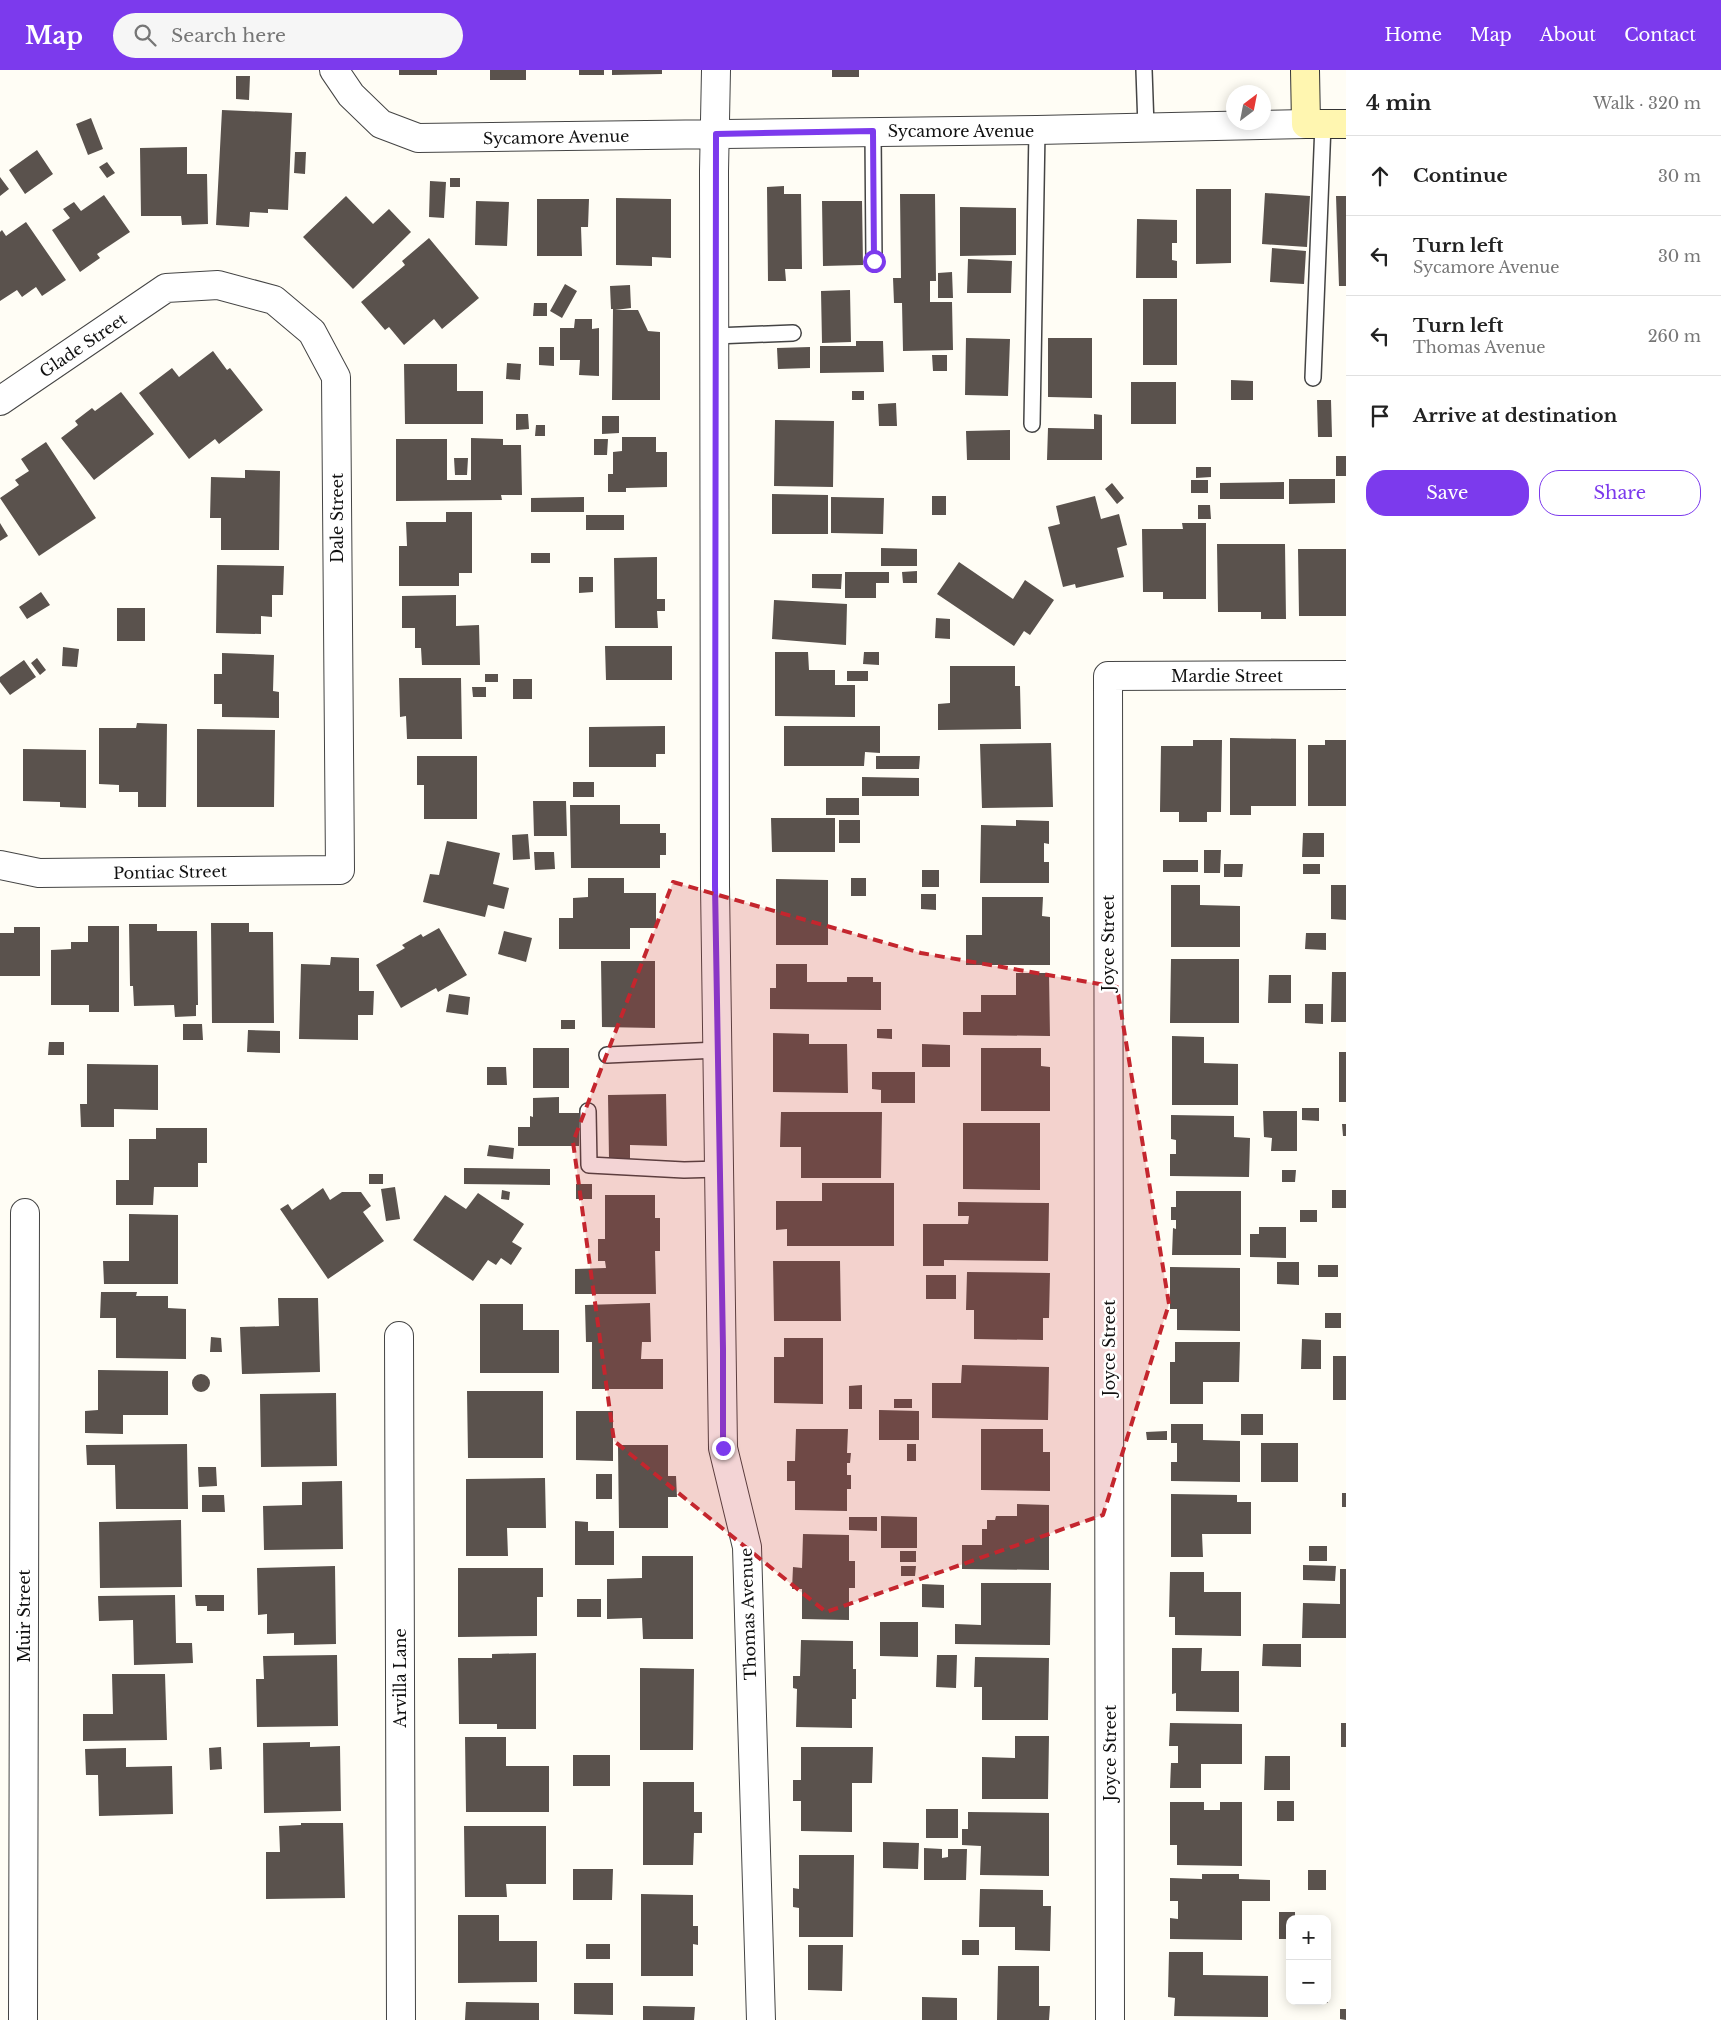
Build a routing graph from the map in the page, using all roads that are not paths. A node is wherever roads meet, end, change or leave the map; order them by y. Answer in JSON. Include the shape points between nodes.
{"nodes":[{"id":1,"x":334,"y":70,"type":"edge"},
{"id":2,"x":716,"y":70,"type":"edge"},
{"id":3,"x":1144,"y":70,"type":"edge"},
{"id":4,"x":1306,"y":70,"type":"edge"},
{"id":5,"x":1325,"y":124,"type":"edge"},
{"id":6,"x":1146,"y":127,"type":"junction"},
{"id":7,"x":1037,"y":130,"type":"junction"},
{"id":8,"x":873,"y":131,"type":"junction"},
{"id":9,"x":716,"y":134,"type":"junction"},
{"id":10,"x":874,"y":261,"type":"dead end"},
{"id":11,"x":166,"y":288,"type":"joint"},
{"id":12,"x":793,"y":333,"type":"dead end"},
{"id":13,"x":715,"y":336,"type":"junction"},
{"id":14,"x":1313,"y":378,"type":"dead end"},
{"id":15,"x":0,"y":401,"type":"edge"},
{"id":16,"x":1032,"y":424,"type":"dead end"},
{"id":17,"x":1346,"y":675,"type":"edge"},
{"id":18,"x":1108,"y":676,"type":"joint"},
{"id":19,"x":0,"y":865,"type":"edge"},
{"id":20,"x":340,"y":870,"type":"joint"},
{"id":21,"x":718,"y":1050,"type":"junction"},
{"id":22,"x":607,"y":1055,"type":"dead end"},
{"id":23,"x":588,"y":1111,"type":"dead end"},
{"id":24,"x":720,"y":1169,"type":"junction"},
{"id":25,"x":26,"y":1212,"type":"dead end"},
{"id":26,"x":399,"y":1336,"type":"dead end"},
{"id":27,"x":23,"y":2020,"type":"edge"},
{"id":28,"x":401,"y":2020,"type":"edge"},
{"id":29,"x":761,"y":2020,"type":"edge"},
{"id":30,"x":1110,"y":2020,"type":"edge"}],
"edges":[{"from":1,"to":9,"type":"street","name":"Sycamore Avenue","via":[[351,95],[381,124],[418,138]]},
{"from":2,"to":9,"type":"street","name":"Thomas Avenue"},
{"from":3,"to":6,"type":"lane"},
{"from":4,"to":5,"type":"street"},
{"from":5,"to":6,"type":"street","name":"Sycamore Avenue"},
{"from":5,"to":14,"type":"lane"},
{"from":6,"to":7,"type":"street","name":"Sycamore Avenue"},
{"from":7,"to":8,"type":"street","name":"Sycamore Avenue"},
{"from":7,"to":16,"type":"lane"},
{"from":8,"to":9,"type":"street","name":"Sycamore Avenue"},
{"from":8,"to":10,"type":"lane"},
{"from":9,"to":13,"type":"street","name":"Thomas Avenue"},
{"from":11,"to":15,"type":"street","name":"Glade Street"},
{"from":11,"to":20,"type":"street","name":"Dale Street","via":[[218,284],[274,300],[312,332],[336,377]]},
{"from":12,"to":13,"type":"lane"},
{"from":13,"to":21,"type":"street","name":"Thomas Avenue"},
{"from":17,"to":18,"type":"street","name":"Mardie Street"},
{"from":18,"to":30,"type":"street","name":"Joyce Street"},
{"from":19,"to":20,"type":"street","name":"Pontiac Street","via":[[39,873]]},
{"from":21,"to":22,"type":"lane"},
{"from":21,"to":24,"type":"street","name":"Thomas Avenue"},
{"from":23,"to":24,"type":"lane","via":[[589,1165]]},
{"from":24,"to":29,"type":"street","name":"Thomas Avenue","via":[[723,1448],[747,1547]]},
{"from":25,"to":27,"type":"street","name":"Muir Street"},
{"from":26,"to":28,"type":"street","name":"Arvilla Lane"}]}
